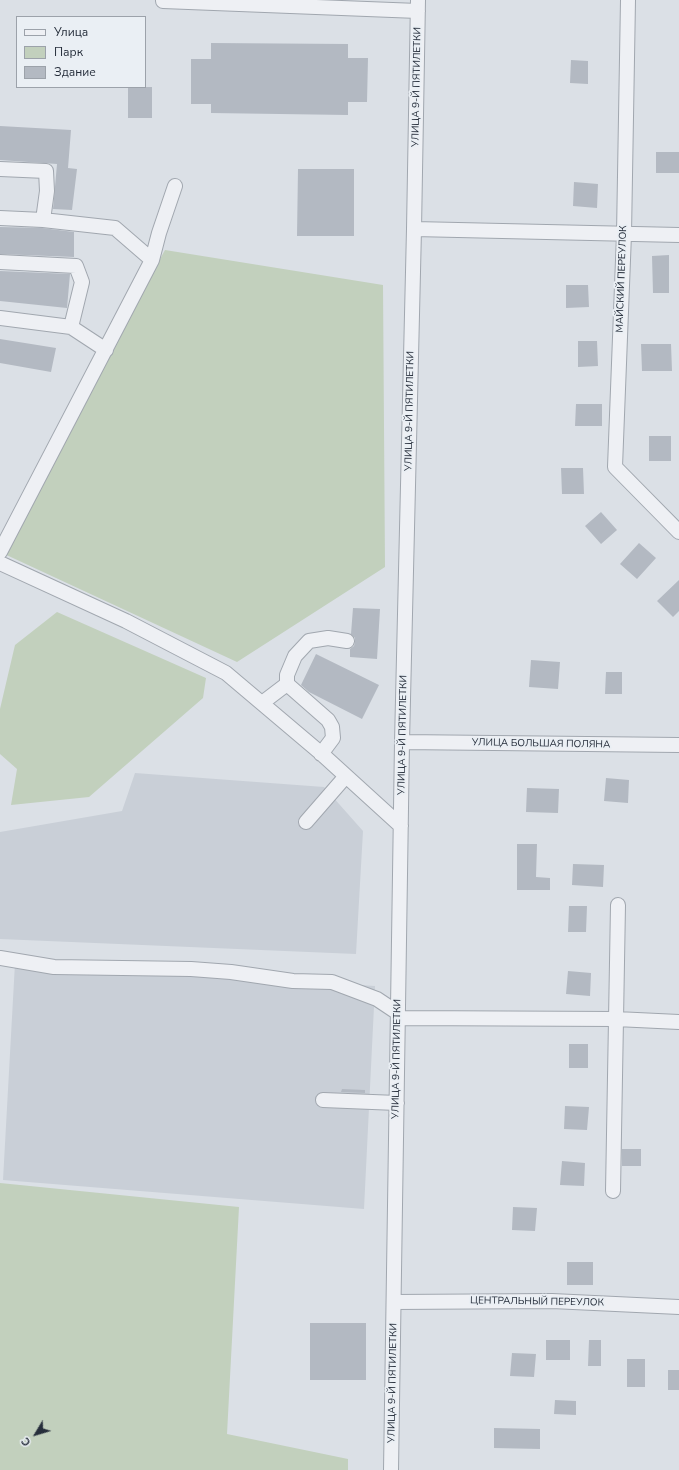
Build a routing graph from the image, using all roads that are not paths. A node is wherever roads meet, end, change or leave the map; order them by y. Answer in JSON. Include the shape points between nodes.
{"nodes":[{"id":1,"x":628,"y":0,"type":"edge"},
{"id":2,"x":163,"y":1,"type":"dead end"},
{"id":3,"x":418,"y":6,"type":"edge"},
{"id":4,"x":0,"y":168,"type":"edge"},
{"id":5,"x":175,"y":186,"type":"dead end"},
{"id":6,"x":0,"y":218,"type":"edge"},
{"id":7,"x":43,"y":220,"type":"junction"},
{"id":8,"x":414,"y":228,"type":"junction"},
{"id":9,"x":624,"y":234,"type":"junction"},
{"id":10,"x":679,"y":235,"type":"edge"},
{"id":11,"x":152,"y":260,"type":"junction"},
{"id":12,"x":0,"y":262,"type":"edge"},
{"id":13,"x":0,"y":318,"type":"edge"},
{"id":14,"x":71,"y":327,"type":"junction"},
{"id":15,"x":106,"y":350,"type":"junction"},
{"id":16,"x":679,"y":532,"type":"edge"},
{"id":17,"x":0,"y":552,"type":"edge"},
{"id":18,"x":0,"y":563,"type":"edge"},
{"id":19,"x":347,"y":642,"type":"dead end"},
{"id":20,"x":287,"y":684,"type":"junction"},
{"id":21,"x":262,"y":703,"type":"junction"},
{"id":22,"x":402,"y":742,"type":"junction"},
{"id":23,"x":679,"y":745,"type":"edge"},
{"id":24,"x":321,"y":754,"type":"junction"},
{"id":25,"x":346,"y":776,"type":"junction"},
{"id":26,"x":306,"y":822,"type":"dead end"},
{"id":27,"x":401,"y":826,"type":"junction"},
{"id":28,"x":618,"y":905,"type":"dead end"},
{"id":29,"x":0,"y":958,"type":"edge"},
{"id":30,"x":398,"y":1015,"type":"junction"},
{"id":31,"x":616,"y":1019,"type":"junction"},
{"id":32,"x":679,"y":1022,"type":"edge"},
{"id":33,"x":323,"y":1100,"type":"dead end"},
{"id":34,"x":397,"y":1103,"type":"junction"},
{"id":35,"x":613,"y":1191,"type":"dead end"},
{"id":36,"x":394,"y":1302,"type":"junction"},
{"id":37,"x":679,"y":1307,"type":"edge"},
{"id":38,"x":391,"y":1470,"type":"edge"}],
"edges":[{"from":1,"to":9,"type":"street","name":"МАЙСКИЙ ПЕРЕУЛОК"},
{"from":2,"to":3,"type":"street"},
{"from":3,"to":8,"type":"street","name":"УЛИЦА 9-Й ПЯТИЛЕТКИ"},
{"from":4,"to":7,"type":"street","via":[[46,171],[47,191]]},
{"from":5,"to":11,"type":"street"},
{"from":6,"to":7,"type":"street"},
{"from":7,"to":11,"type":"street","via":[[115,228]]},
{"from":8,"to":9,"type":"street"},
{"from":8,"to":22,"type":"street","name":"УЛИЦА 9-Й ПЯТИЛЕТКИ"},
{"from":9,"to":10,"type":"street"},
{"from":9,"to":16,"type":"street","name":"МАЙСКИЙ ПЕРЕУЛОК","via":[[615,466]]},
{"from":11,"to":15,"type":"street"},
{"from":12,"to":14,"type":"street","via":[[76,266],[82,282]]},
{"from":13,"to":14,"type":"street"},
{"from":14,"to":15,"type":"street"},
{"from":15,"to":17,"type":"street"},
{"from":18,"to":21,"type":"street","via":[[126,621],[226,672]]},
{"from":19,"to":20,"type":"street","via":[[328,638],[309,641],[295,656],[287,675]]},
{"from":20,"to":21,"type":"street"},
{"from":20,"to":24,"type":"street","via":[[328,720],[332,727],[333,738]]},
{"from":21,"to":24,"type":"street"},
{"from":22,"to":23,"type":"street","name":"УЛИЦА БОЛЬШАЯ ПОЛЯНА"},
{"from":22,"to":27,"type":"street","name":"УЛИЦА 9-Й ПЯТИЛЕТКИ"},
{"from":24,"to":25,"type":"street"},
{"from":25,"to":26,"type":"street"},
{"from":25,"to":27,"type":"street"},
{"from":27,"to":30,"type":"street","name":"УЛИЦА 9-Й ПЯТИЛЕТКИ"},
{"from":28,"to":31,"type":"street"},
{"from":29,"to":30,"type":"street","via":[[54,967],[191,969],[293,981],[332,982],[377,999]]},
{"from":30,"to":31,"type":"street"},
{"from":30,"to":34,"type":"street","name":"УЛИЦА 9-Й ПЯТИЛЕТКИ"},
{"from":31,"to":32,"type":"street"},
{"from":31,"to":35,"type":"street"},
{"from":33,"to":34,"type":"street"},
{"from":34,"to":36,"type":"street","name":"УЛИЦА 9-Й ПЯТИЛЕТКИ"},
{"from":36,"to":37,"type":"street","name":"ЦЕНТРАЛЬНЫЙ ПЕРЕУЛОК","via":[[552,1301]]},
{"from":36,"to":38,"type":"street","name":"УЛИЦА 9-Й ПЯТИЛЕТКИ"}]}
